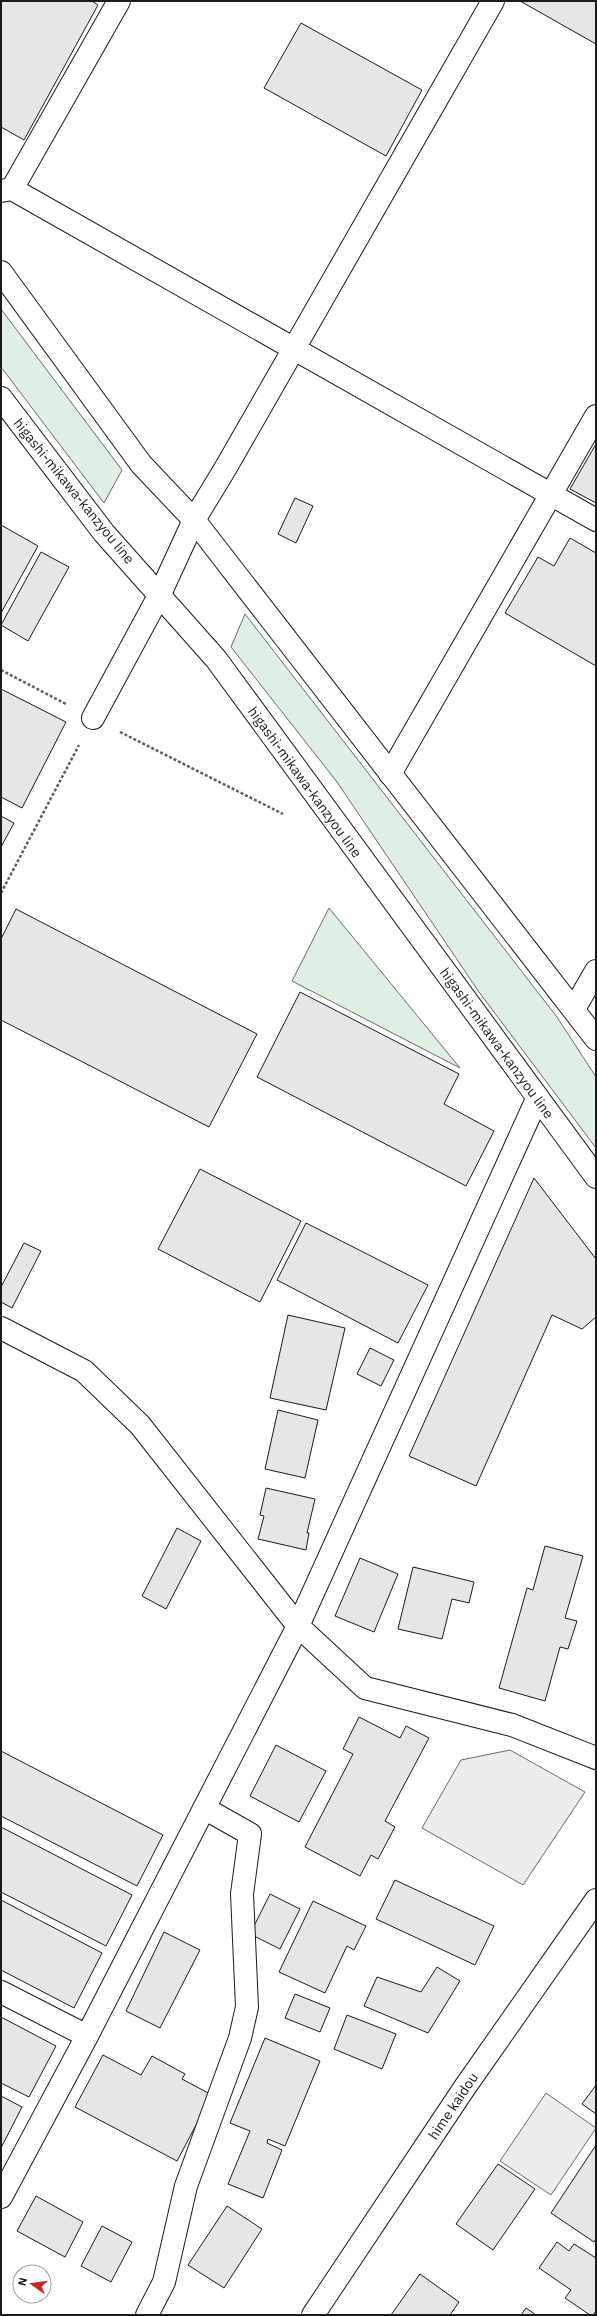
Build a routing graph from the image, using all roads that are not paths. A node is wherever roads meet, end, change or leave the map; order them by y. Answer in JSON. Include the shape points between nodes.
{"nodes":[{"id":1,"x":119,"y":1,"type":"edge"},
{"id":2,"x":493,"y":1,"type":"edge"},
{"id":3,"x":7,"y":190,"type":"edge"},
{"id":4,"x":1,"y":272,"type":"edge"},
{"id":5,"x":294,"y":349,"type":"junction"},
{"id":6,"x":1,"y":398,"type":"edge"},
{"id":7,"x":596,"y":416,"type":"edge"},
{"id":8,"x":552,"y":495,"type":"junction"},
{"id":9,"x":194,"y":520,"type":"junction"},
{"id":10,"x":596,"y":520,"type":"edge"},
{"id":11,"x":160,"y":594,"type":"junction"},
{"id":12,"x":93,"y":718,"type":"road end"},
{"id":13,"x":390,"y":774,"type":"junction"},
{"id":14,"x":596,"y":971,"type":"edge"},
{"id":15,"x":574,"y":1009,"type":"junction"},
{"id":16,"x":596,"y":1039,"type":"edge"},
{"id":17,"x":537,"y":1099,"type":"junction"},
{"id":18,"x":596,"y":1177,"type":"edge"},
{"id":19,"x":1,"y":1328,"type":"edge"},
{"id":20,"x":298,"y":1626,"type":"junction"},
{"id":21,"x":596,"y":1758,"type":"edge"},
{"id":22,"x":204,"y":1808,"type":"junction"},
{"id":23,"x":596,"y":1900,"type":"edge"},
{"id":24,"x":1,"y":1992,"type":"edge"},
{"id":25,"x":87,"y":2036,"type":"junction"},
{"id":26,"x":1,"y":2197,"type":"edge"},
{"id":27,"x":147,"y":2315,"type":"edge"},
{"id":28,"x":312,"y":2315,"type":"edge"}],
"edges":[{"from":1,"to":3,"type":"street"},
{"from":2,"to":5,"type":"street"},
{"from":3,"to":5,"type":"street"},
{"from":4,"to":9,"type":"street","via":[[141,464]]},
{"from":5,"to":8,"type":"street"},
{"from":5,"to":9,"type":"street"},
{"from":6,"to":11,"type":"street","name":"higashi-mikawa-kanzyou line","via":[[104,533]]},
{"from":7,"to":8,"type":"street"},
{"from":8,"to":10,"type":"street"},
{"from":8,"to":13,"type":"street"},
{"from":9,"to":11,"type":"street"},
{"from":9,"to":13,"type":"street"},
{"from":11,"to":12,"type":"street"},
{"from":11,"to":17,"type":"street","name":"higashi-mikawa-kanzyou line","via":[[216,659]]},
{"from":13,"to":15,"type":"street"},
{"from":14,"to":15,"type":"street"},
{"from":15,"to":16,"type":"street"},
{"from":17,"to":18,"type":"street","name":"higashi-mikawa-kanzyou line"},
{"from":17,"to":20,"type":"street"},
{"from":19,"to":20,"type":"street","via":[[84,1371],[140,1425]]},
{"from":20,"to":21,"type":"street","via":[[365,1688],[512,1725]]},
{"from":20,"to":22,"type":"street"},
{"from":22,"to":25,"type":"street"},
{"from":22,"to":27,"type":"street","via":[[250,1834],[242,1894],[247,2007],[240,2038],[186,2186],[164,2282]]},
{"from":23,"to":28,"type":"street","name":"hime kaidou"},
{"from":24,"to":25,"type":"street"},
{"from":25,"to":26,"type":"street"}]}
